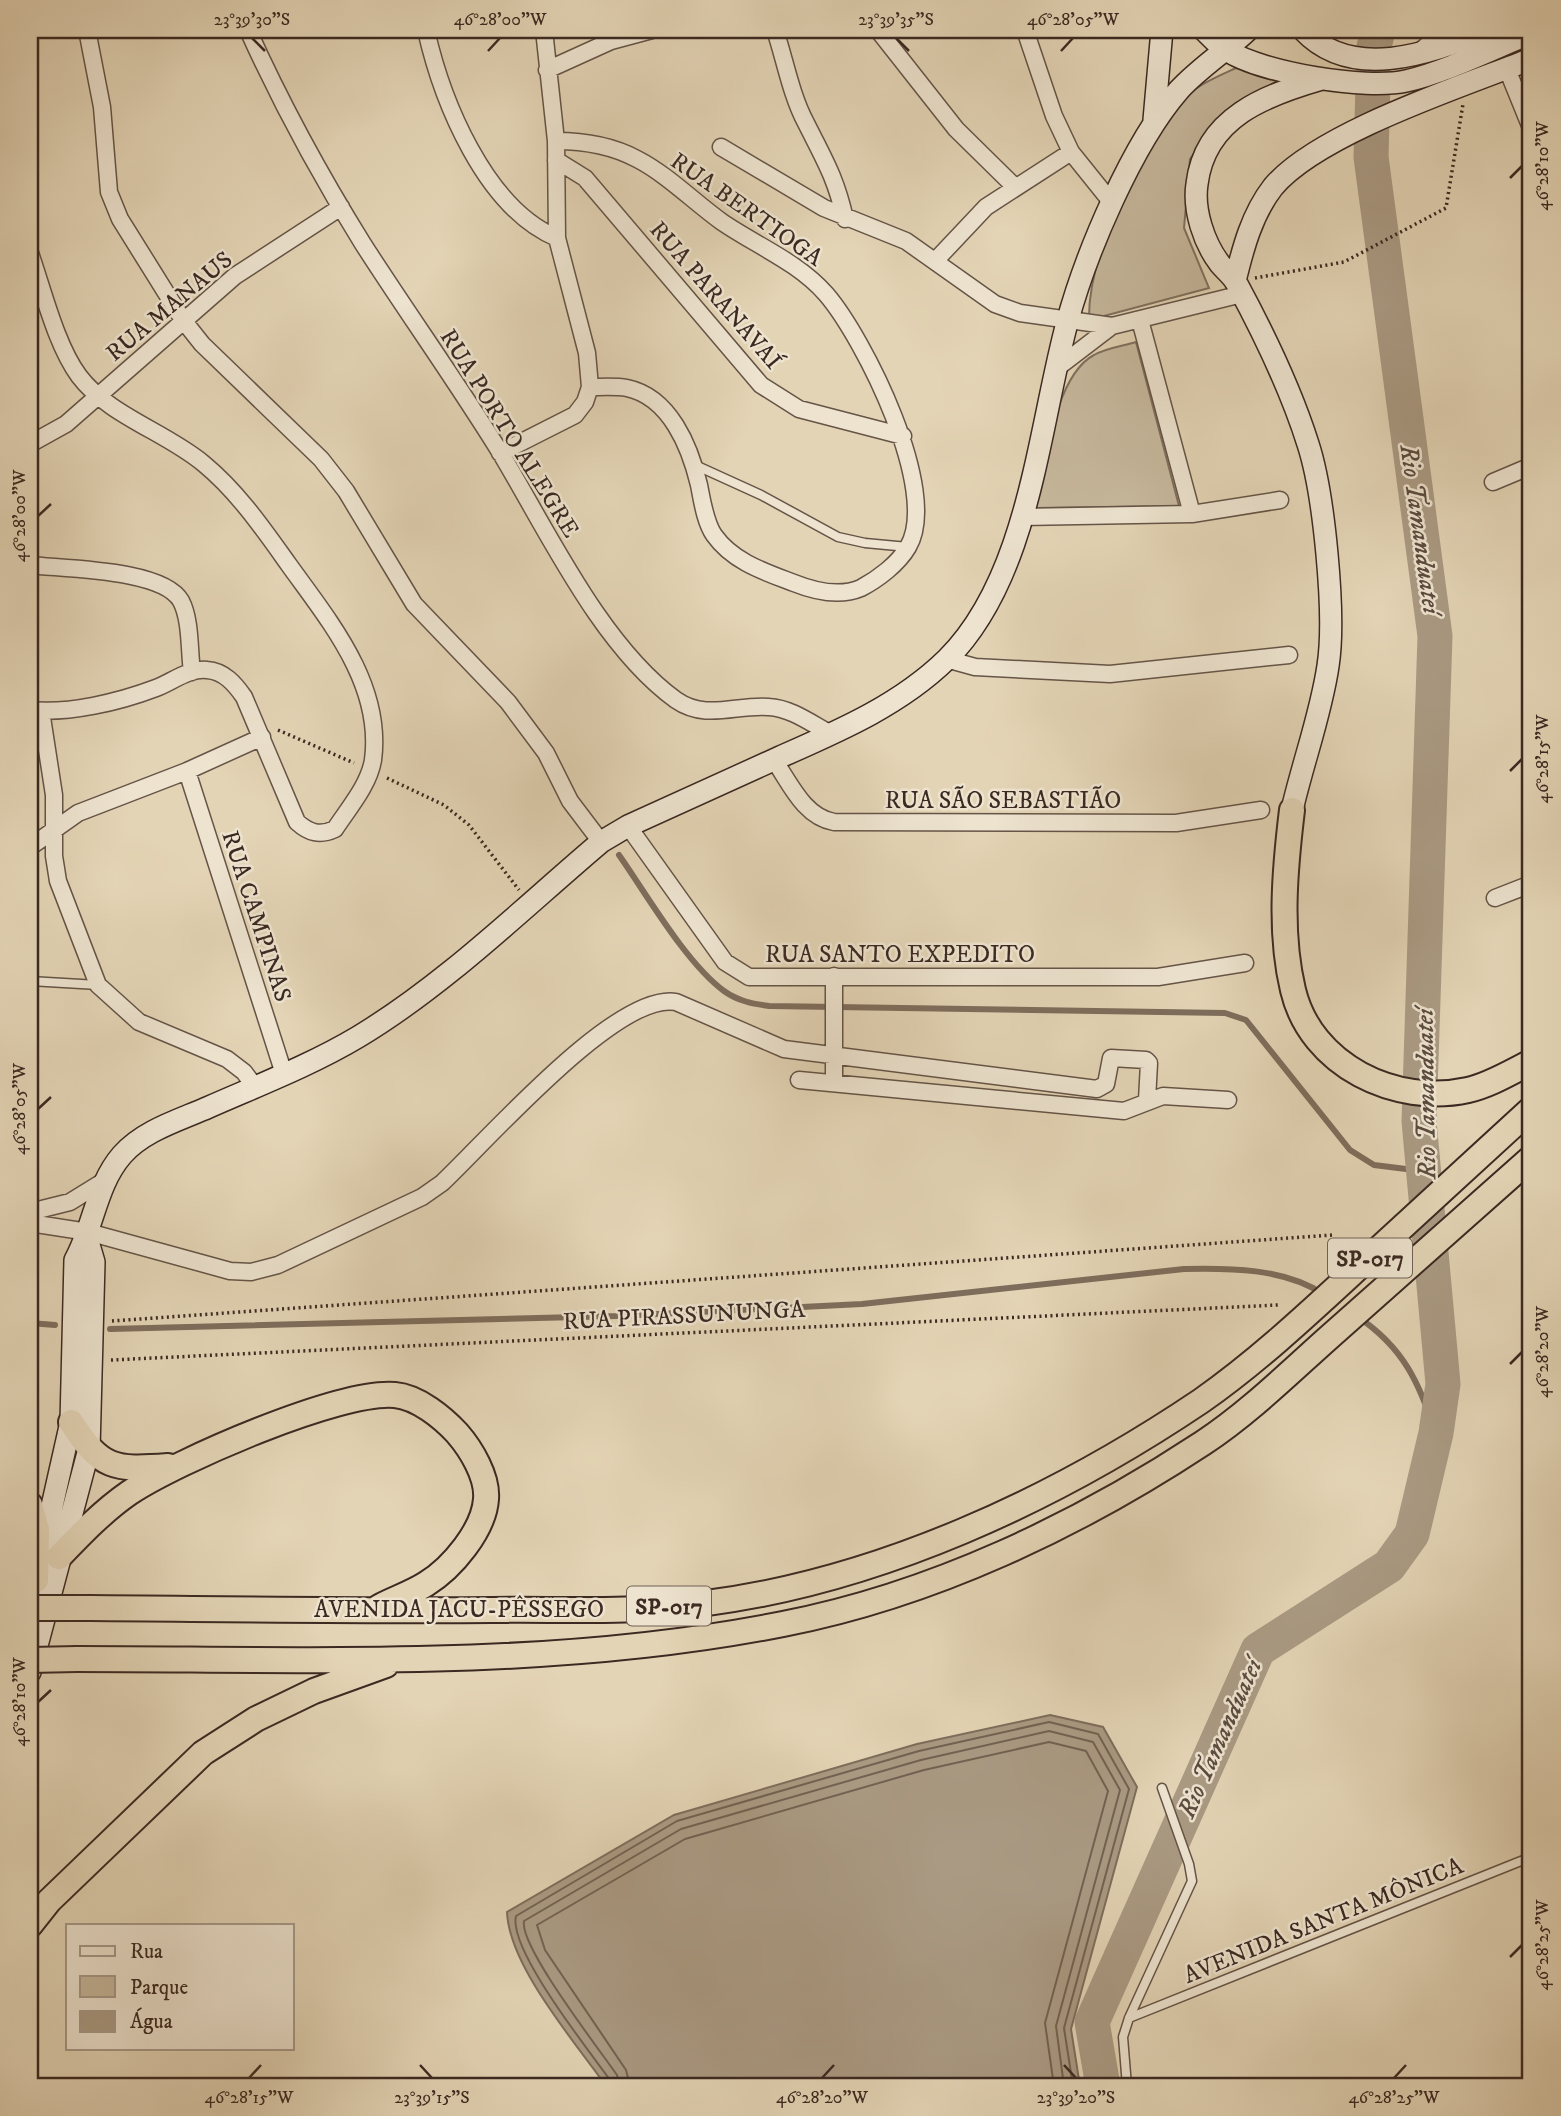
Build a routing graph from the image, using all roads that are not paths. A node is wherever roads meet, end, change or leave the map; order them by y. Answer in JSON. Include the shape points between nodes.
{"nodes":[{"id":1,"x":88,"y":30,"type":"edge"},
{"id":2,"x":248,"y":30,"type":"edge"},
{"id":3,"x":426,"y":30,"type":"edge"},
{"id":4,"x":544,"y":30,"type":"edge"},
{"id":5,"x":652,"y":30,"type":"edge"},
{"id":6,"x":775,"y":30,"type":"edge"},
{"id":7,"x":878,"y":30,"type":"edge"},
{"id":8,"x":1025,"y":30,"type":"edge"},
{"id":9,"x":1162,"y":30,"type":"edge"},
{"id":10,"x":1204,"y":30,"type":"edge"},
{"id":11,"x":1248,"y":30,"type":"edge"},
{"id":12,"x":1303,"y":30,"type":"edge"},
{"id":13,"x":1439,"y":30,"type":"edge"},
{"id":14,"x":1489,"y":30,"type":"edge"},
{"id":15,"x":1531,"y":33,"type":"edge"},
{"id":16,"x":1227,"y":51,"type":"junction"},
{"id":17,"x":1407,"y":55,"type":"junction"},
{"id":18,"x":1531,"y":59,"type":"edge"},
{"id":19,"x":1507,"y":69,"type":"junction"},
{"id":20,"x":547,"y":70,"type":"junction"},
{"id":21,"x":1322,"y":79,"type":"junction"},
{"id":22,"x":1154,"y":120,"type":"junction"},
{"id":23,"x":1531,"y":128,"type":"edge"},
{"id":24,"x":556,"y":141,"type":"junction"},
{"id":25,"x":721,"y":147,"type":"dead end"},
{"id":26,"x":1071,"y":152,"type":"junction"},
{"id":27,"x":556,"y":160,"type":"junction"},
{"id":28,"x":1015,"y":187,"type":"junction"},
{"id":29,"x":1112,"y":203,"type":"junction"},
{"id":30,"x":341,"y":207,"type":"junction"},
{"id":31,"x":845,"y":219,"type":"junction"},
{"id":32,"x":557,"y":238,"type":"junction"},
{"id":33,"x":30,"y":253,"type":"edge"},
{"id":34,"x":936,"y":260,"type":"junction"},
{"id":35,"x":1239,"y":288,"type":"junction"},
{"id":36,"x":183,"y":320,"type":"junction"},
{"id":37,"x":1140,"y":320,"type":"junction"},
{"id":38,"x":1068,"y":322,"type":"junction"},
{"id":39,"x":1112,"y":326,"type":"junction"},
{"id":40,"x":1057,"y":368,"type":"junction"},
{"id":41,"x":590,"y":387,"type":"junction"},
{"id":42,"x":98,"y":396,"type":"junction"},
{"id":43,"x":903,"y":436,"type":"junction"},
{"id":44,"x":30,"y":444,"type":"edge"},
{"id":45,"x":500,"y":453,"type":"junction"},
{"id":46,"x":694,"y":464,"type":"junction"},
{"id":47,"x":1531,"y":466,"type":"edge"},
{"id":48,"x":1493,"y":482,"type":"dead end"},
{"id":49,"x":1280,"y":500,"type":"dead end"},
{"id":50,"x":1192,"y":514,"type":"junction"},
{"id":51,"x":1021,"y":517,"type":"junction"},
{"id":52,"x":908,"y":547,"type":"junction"},
{"id":53,"x":30,"y":565,"type":"edge"},
{"id":54,"x":1289,"y":655,"type":"dead end"},
{"id":55,"x":946,"y":659,"type":"junction"},
{"id":56,"x":192,"y":671,"type":"junction"},
{"id":57,"x":36,"y":711,"type":"edge"},
{"id":58,"x":831,"y":734,"type":"junction"},
{"id":59,"x":262,"y":737,"type":"junction"},
{"id":60,"x":774,"y":760,"type":"junction"},
{"id":61,"x":187,"y":771,"type":"junction"},
{"id":62,"x":1261,"y":810,"type":"dead end"},
{"id":63,"x":1292,"y":810,"type":"joint"},
{"id":64,"x":628,"y":827,"type":"junction"},
{"id":65,"x":54,"y":830,"type":"junction"},
{"id":66,"x":601,"y":842,"type":"junction"},
{"id":67,"x":30,"y":847,"type":"edge"},
{"id":68,"x":1531,"y":884,"type":"edge"},
{"id":69,"x":1495,"y":898,"type":"dead end"},
{"id":70,"x":1245,"y":963,"type":"dead end"},
{"id":71,"x":834,"y":976,"type":"junction"},
{"id":72,"x":30,"y":981,"type":"edge"},
{"id":73,"x":98,"y":985,"type":"junction"},
{"id":74,"x":832,"y":1056,"type":"junction"},
{"id":75,"x":1531,"y":1062,"type":"edge"},
{"id":76,"x":284,"y":1074,"type":"junction"},
{"id":77,"x":799,"y":1080,"type":"dead end"},
{"id":78,"x":834,"y":1082,"type":"junction"},
{"id":79,"x":255,"y":1087,"type":"junction"},
{"id":80,"x":1228,"y":1100,"type":"dead end"},
{"id":81,"x":1147,"y":1101,"type":"junction"},
{"id":82,"x":1531,"y":1109,"type":"edge"},
{"id":83,"x":1531,"y":1158,"type":"edge"},
{"id":84,"x":104,"y":1181,"type":"junction"},
{"id":85,"x":30,"y":1212,"type":"edge"},
{"id":86,"x":30,"y":1223,"type":"edge"},
{"id":87,"x":87,"y":1235,"type":"junction"},
{"id":88,"x":71,"y":1422,"type":"junction"},
{"id":89,"x":89,"y":1449,"type":"junction"},
{"id":90,"x":183,"y":1465,"type":"junction"},
{"id":91,"x":30,"y":1505,"type":"edge"},
{"id":92,"x":59,"y":1557,"type":"junction"},
{"id":93,"x":32,"y":1597,"type":"edge"},
{"id":94,"x":371,"y":1611,"type":"junction"},
{"id":95,"x":403,"y":1658,"type":"junction"},
{"id":96,"x":30,"y":1660,"type":"edge"},
{"id":97,"x":30,"y":1672,"type":"edge"},
{"id":98,"x":1162,"y":1788,"type":"dead end"},
{"id":99,"x":1531,"y":1857,"type":"edge"},
{"id":100,"x":30,"y":1925,"type":"edge"},
{"id":101,"x":1129,"y":2018,"type":"junction"},
{"id":102,"x":1127,"y":2086,"type":"edge"}],
"edges":[{"from":1,"to":36,"type":"street","via":[[103,107],[109,192],[120,219]]},
{"from":2,"to":30,"type":"street","name":"RUA PORTO ALEGRE","via":[[274,88]]},
{"from":3,"to":32,"type":"street","via":[[434,67],[484,172],[519,213]]},
{"from":4,"to":20,"type":"street"},
{"from":5,"to":20,"type":"street","via":[[611,41]]},
{"from":6,"to":31,"type":"street","via":[[805,122],[834,177]]},
{"from":7,"to":28,"type":"street","via":[[956,129]]},
{"from":8,"to":26,"type":"street"},
{"from":9,"to":22,"type":"main road"},
{"from":10,"to":16,"type":"main road"},
{"from":11,"to":16,"type":"main road"},
{"from":12,"to":17,"type":"main road","via":[[1318,45],[1354,59]]},
{"from":13,"to":17,"type":"lane"},
{"from":14,"to":17,"type":"main road"},
{"from":15,"to":21,"type":"main road","via":[[1407,81]]},
{"from":16,"to":21,"type":"main road"},
{"from":16,"to":22,"type":"main road","via":[[1181,88]]},
{"from":18,"to":19,"type":"main road"},
{"from":19,"to":23,"type":"street"},
{"from":19,"to":35,"type":"main road","via":[[1325,146],[1288,173],[1255,216]]},
{"from":20,"to":24,"type":"street"},
{"from":21,"to":35,"type":"main road","via":[[1250,105],[1216,135],[1203,160],[1196,185],[1197,209],[1219,262]]},
{"from":22,"to":29,"type":"main road"},
{"from":24,"to":27,"type":"street"},
{"from":24,"to":43,"type":"street","name":"RUA BERTIOGA","via":[[608,146],[639,160],[800,271],[826,294],[845,321]]},
{"from":25,"to":31,"type":"street"},
{"from":26,"to":28,"type":"street"},
{"from":26,"to":29,"type":"street"},
{"from":27,"to":32,"type":"street"},
{"from":27,"to":43,"type":"street","name":"RUA PARANAVAÍ","via":[[584,178],[761,385],[799,409]]},
{"from":28,"to":34,"type":"street","via":[[968,222]]},
{"from":29,"to":38,"type":"main road"},
{"from":30,"to":36,"type":"street","name":"RUA MANAUS","via":[[235,276]]},
{"from":30,"to":45,"type":"street","name":"RUA PORTO ALEGRE"},
{"from":31,"to":34,"type":"street","via":[[906,241]]},
{"from":32,"to":41,"type":"street","via":[[587,353]]},
{"from":33,"to":42,"type":"street","via":[[78,375]]},
{"from":34,"to":38,"type":"street","via":[[995,304]]},
{"from":35,"to":37,"type":"street"},
{"from":35,"to":63,"type":"main road","via":[[1309,447],[1329,597],[1328,667]]},
{"from":36,"to":42,"type":"street","name":"RUA MANAUS"},
{"from":36,"to":66,"type":"street","via":[[321,459],[346,491],[414,604],[508,702]]},
{"from":37,"to":39,"type":"street"},
{"from":37,"to":50,"type":"street"},
{"from":38,"to":39,"type":"street"},
{"from":38,"to":40,"type":"main road"},
{"from":39,"to":40,"type":"street"},
{"from":40,"to":51,"type":"main road"},
{"from":41,"to":45,"type":"street","via":[[575,415]]},
{"from":41,"to":46,"type":"street","via":[[626,388],[648,396],[684,438]]},
{"from":42,"to":44,"type":"street","name":"RUA MANAUS","via":[[66,424]]},
{"from":42,"to":59,"type":"street","via":[[205,465],[256,518],[340,636],[356,668],[374,730],[371,770],[335,829],[307,831],[297,822]]},
{"from":43,"to":52,"type":"street","name":"RUA BERTIOGA","via":[[916,508]]},
{"from":45,"to":58,"type":"street","name":"RUA PORTO ALEGRE","via":[[565,565],[651,679],[679,702],[698,710],[781,708]]},
{"from":46,"to":52,"type":"lane","via":[[838,537]]},
{"from":46,"to":52,"type":"street","via":[[712,534],[748,565],[808,589],[839,593],[858,589],[882,576]]},
{"from":47,"to":48,"type":"street"},
{"from":49,"to":50,"type":"street"},
{"from":50,"to":51,"type":"street"},
{"from":51,"to":55,"type":"main road","via":[[993,596]]},
{"from":53,"to":56,"type":"street","via":[[139,578],[173,591],[184,610]]},
{"from":54,"to":55,"type":"street","via":[[1110,674],[975,667]]},
{"from":55,"to":58,"type":"main road","via":[[906,692]]},
{"from":56,"to":57,"type":"street","via":[[118,699]]},
{"from":56,"to":59,"type":"street","via":[[207,670],[234,682]]},
{"from":57,"to":65,"type":"street","via":[[54,794]]},
{"from":58,"to":60,"type":"main road"},
{"from":59,"to":61,"type":"street"},
{"from":60,"to":62,"type":"street","name":"RUA SÃO SEBASTIÃO","via":[[808,809],[819,820],[834,822],[1176,823]]},
{"from":60,"to":64,"type":"main road"},
{"from":61,"to":65,"type":"street","via":[[78,813]]},
{"from":61,"to":76,"type":"street","name":"RUA CAMPINAS"},
{"from":63,"to":75,"type":"highway","via":[[1285,892],[1287,957],[1293,993],[1325,1048],[1349,1069],[1408,1093],[1471,1090]]},
{"from":64,"to":66,"type":"main road"},
{"from":64,"to":71,"type":"street","name":"RUA SANTO EXPEDITO","via":[[735,970],[750,977]]},
{"from":65,"to":67,"type":"street"},
{"from":65,"to":73,"type":"street","via":[[58,881]]},
{"from":66,"to":76,"type":"main road","via":[[382,1021]]},
{"from":68,"to":69,"type":"street"},
{"from":70,"to":71,"type":"street","name":"RUA SANTO EXPEDITO","via":[[1158,977]]},
{"from":71,"to":74,"type":"street"},
{"from":72,"to":73,"type":"lane"},
{"from":73,"to":79,"type":"street","via":[[139,1022],[227,1059]]},
{"from":74,"to":78,"type":"street"},
{"from":74,"to":81,"type":"street","via":[[1097,1089],[1106,1084],[1111,1058],[1146,1060]]},
{"from":74,"to":87,"type":"street","via":[[783,1049],[676,1002],[657,1001],[606,1028],[422,1197],[278,1265],[251,1272],[230,1271]]},
{"from":76,"to":79,"type":"main road"},
{"from":77,"to":78,"type":"street"},
{"from":78,"to":81,"type":"street","via":[[1124,1111]]},
{"from":79,"to":84,"type":"main road","via":[[147,1134],[122,1155]]},
{"from":80,"to":81,"type":"street","via":[[1181,1095]]},
{"from":82,"to":94,"type":"highway","name":"AVENIDA JACU-PÊSSEGO","number":"SP-017","via":[[1298,1323],[1202,1400],[1115,1456],[928,1544],[774,1591],[685,1605]]},
{"from":83,"to":95,"type":"highway","name":"AVENIDA JACU-PÊSSEGO","number":"SP-017","via":[[1206,1441],[1132,1487],[1031,1540],[942,1577],[785,1624],[624,1649]]},
{"from":84,"to":85,"type":"street","via":[[70,1202]]},
{"from":84,"to":87,"type":"main road"},
{"from":86,"to":87,"type":"street"},
{"from":87,"to":88,"type":"main road","via":[[75,1260]]},
{"from":87,"to":89,"type":"main road","via":[[94,1262]]},
{"from":88,"to":89,"type":"highway"},
{"from":88,"to":93,"type":"main road"},
{"from":89,"to":90,"type":"highway","via":[[118,1466]]},
{"from":89,"to":92,"type":"main road"},
{"from":90,"to":92,"type":"highway","via":[[129,1494]]},
{"from":90,"to":94,"type":"highway","via":[[283,1422],[363,1396],[398,1395],[441,1416],[474,1452],[486,1498],[475,1531],[428,1583]]},
{"from":91,"to":93,"type":"highway","via":[[37,1530]]},
{"from":92,"to":97,"type":"main road"},
{"from":93,"to":94,"type":"highway","name":"AVENIDA JACU-PÊSSEGO","number":"SP-017","bridge":true,"via":[[91,1608]]},
{"from":95,"to":96,"type":"highway","name":"AVENIDA JACU-PÊSSEGO","number":"SP-017","bridge":true},
{"from":95,"to":100,"type":"highway","via":[[314,1691],[256,1719],[203,1753],[49,1901]]},
{"from":98,"to":101,"type":"lane","via":[[1192,1881]]},
{"from":99,"to":101,"type":"lane","name":"AVENIDA SANTA MÔNICA"},
{"from":101,"to":102,"type":"lane","via":[[1123,2037]]}]}
